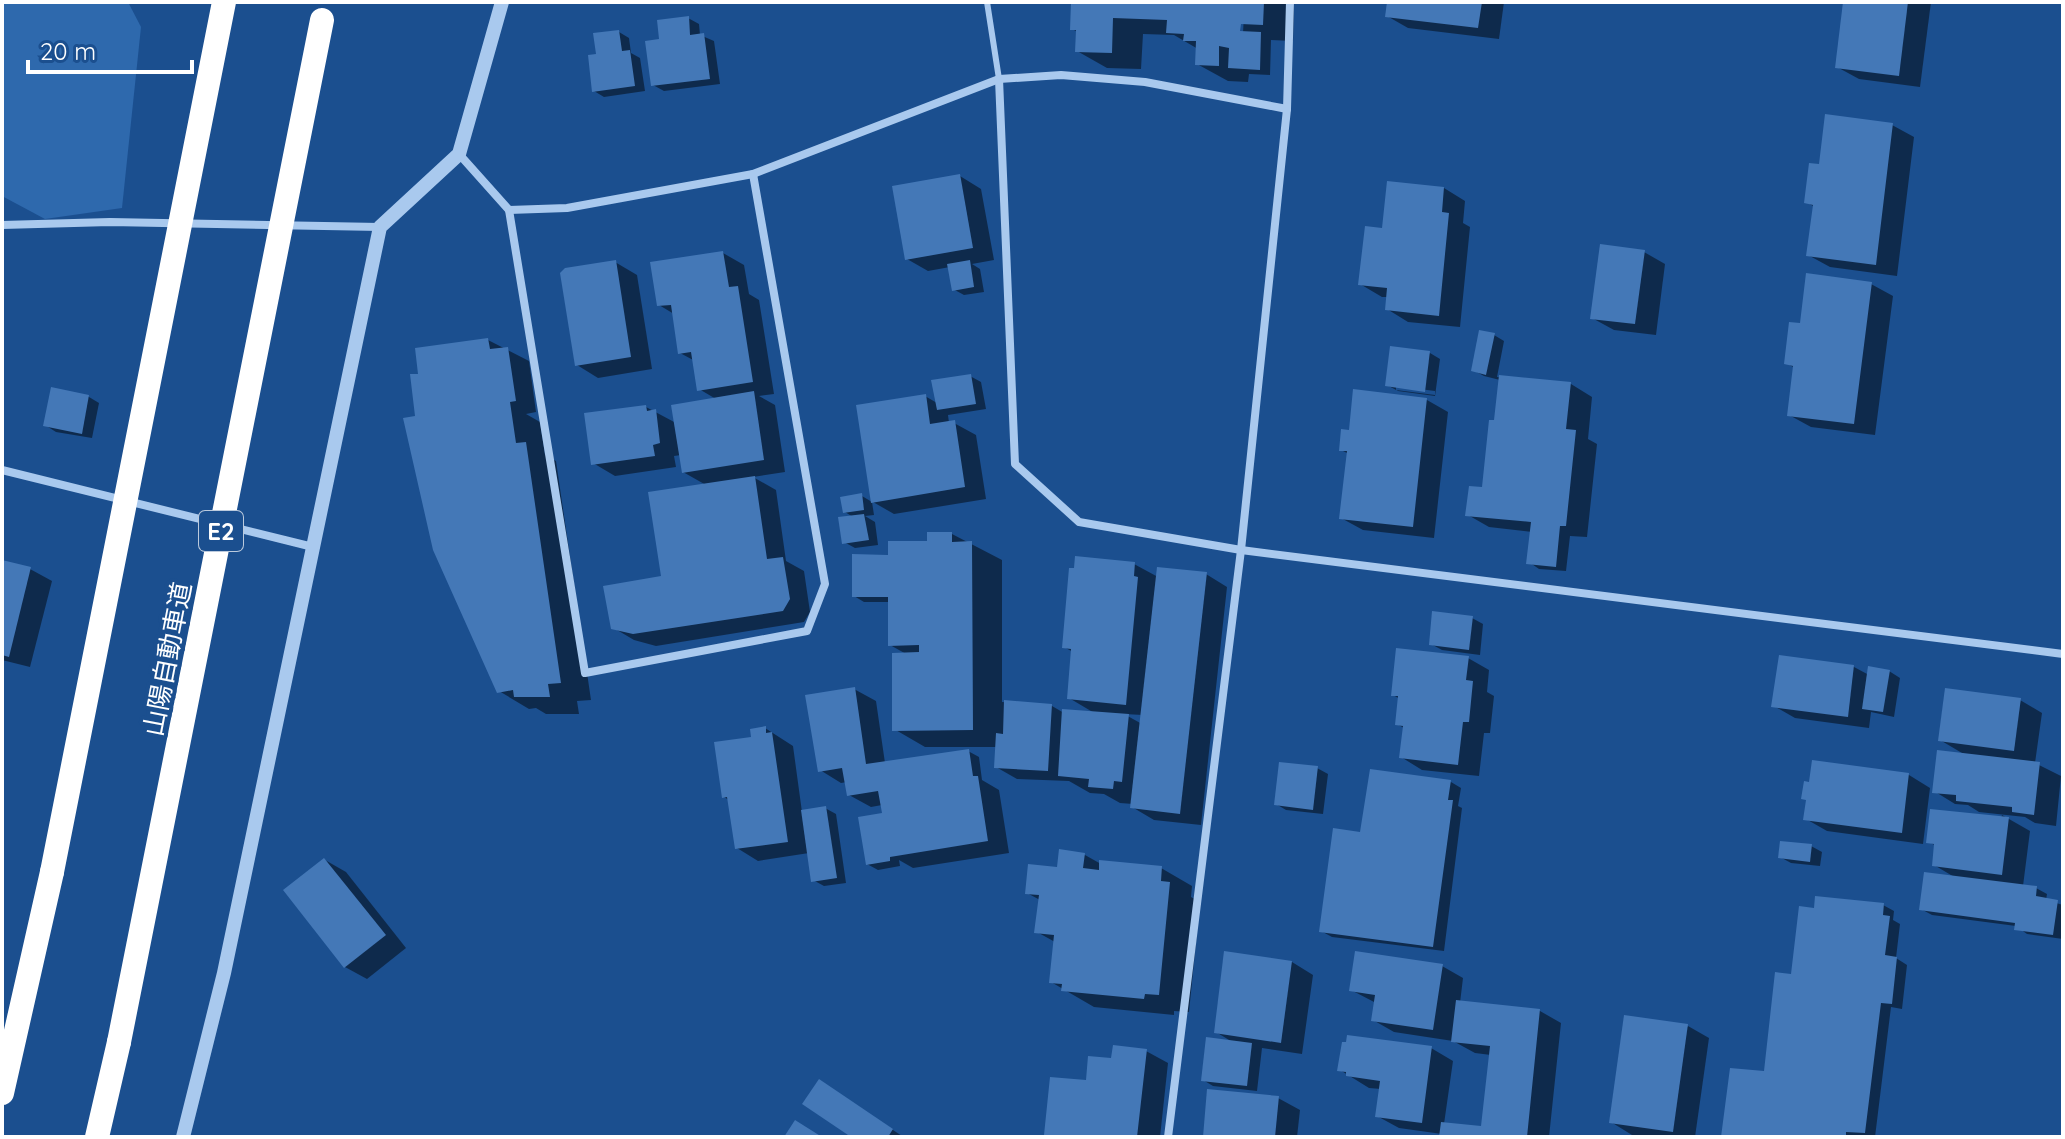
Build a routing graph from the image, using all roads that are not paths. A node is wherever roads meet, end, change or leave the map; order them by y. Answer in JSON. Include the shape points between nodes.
{"nodes":[{"id":1,"x":224,"y":2,"type":"edge"},
{"id":2,"x":502,"y":2,"type":"edge"},
{"id":3,"x":987,"y":2,"type":"edge"},
{"id":4,"x":1290,"y":2,"type":"edge"},
{"id":5,"x":324,"y":11,"type":"edge"},
{"id":6,"x":999,"y":79,"type":"junction"},
{"id":7,"x":1287,"y":109,"type":"junction"},
{"id":8,"x":459,"y":154,"type":"junction"},
{"id":9,"x":753,"y":174,"type":"junction"},
{"id":10,"x":509,"y":210,"type":"junction"},
{"id":11,"x":2,"y":225,"type":"edge"},
{"id":12,"x":380,"y":227,"type":"junction"},
{"id":13,"x":2,"y":470,"type":"edge"},
{"id":14,"x":313,"y":547,"type":"junction"},
{"id":15,"x":1241,"y":550,"type":"junction"},
{"id":16,"x":2063,"y":654,"type":"edge"},
{"id":17,"x":2,"y":1093,"type":"edge"},
{"id":18,"x":97,"y":1137,"type":"edge"},
{"id":19,"x":183,"y":1137,"type":"edge"},
{"id":20,"x":1168,"y":1137,"type":"edge"}],
"edges":[{"from":1,"to":17,"type":"highway","bridge":true,"via":[[52,872]]},
{"from":2,"to":8,"type":"street"},
{"from":3,"to":6,"type":"lane"},
{"from":4,"to":7,"type":"street"},
{"from":5,"to":18,"type":"highway","name":"山陽自動車道","number":"E2","bridge":true},
{"from":6,"to":7,"type":"street","via":[[1061,75],[1145,82]]},
{"from":6,"to":9,"type":"street"},
{"from":6,"to":15,"type":"street","via":[[1015,464],[1079,522]]},
{"from":7,"to":15,"type":"street"},
{"from":8,"to":10,"type":"street"},
{"from":8,"to":12,"type":"street"},
{"from":9,"to":10,"type":"street","via":[[567,208]]},
{"from":9,"to":10,"type":"street","via":[[825,584],[807,631],[585,673]]},
{"from":11,"to":12,"type":"street"},
{"from":12,"to":14,"type":"street"},
{"from":13,"to":14,"type":"street"},
{"from":14,"to":19,"type":"street","via":[[224,973]]},
{"from":15,"to":16,"type":"street"},
{"from":15,"to":20,"type":"street"}]}
